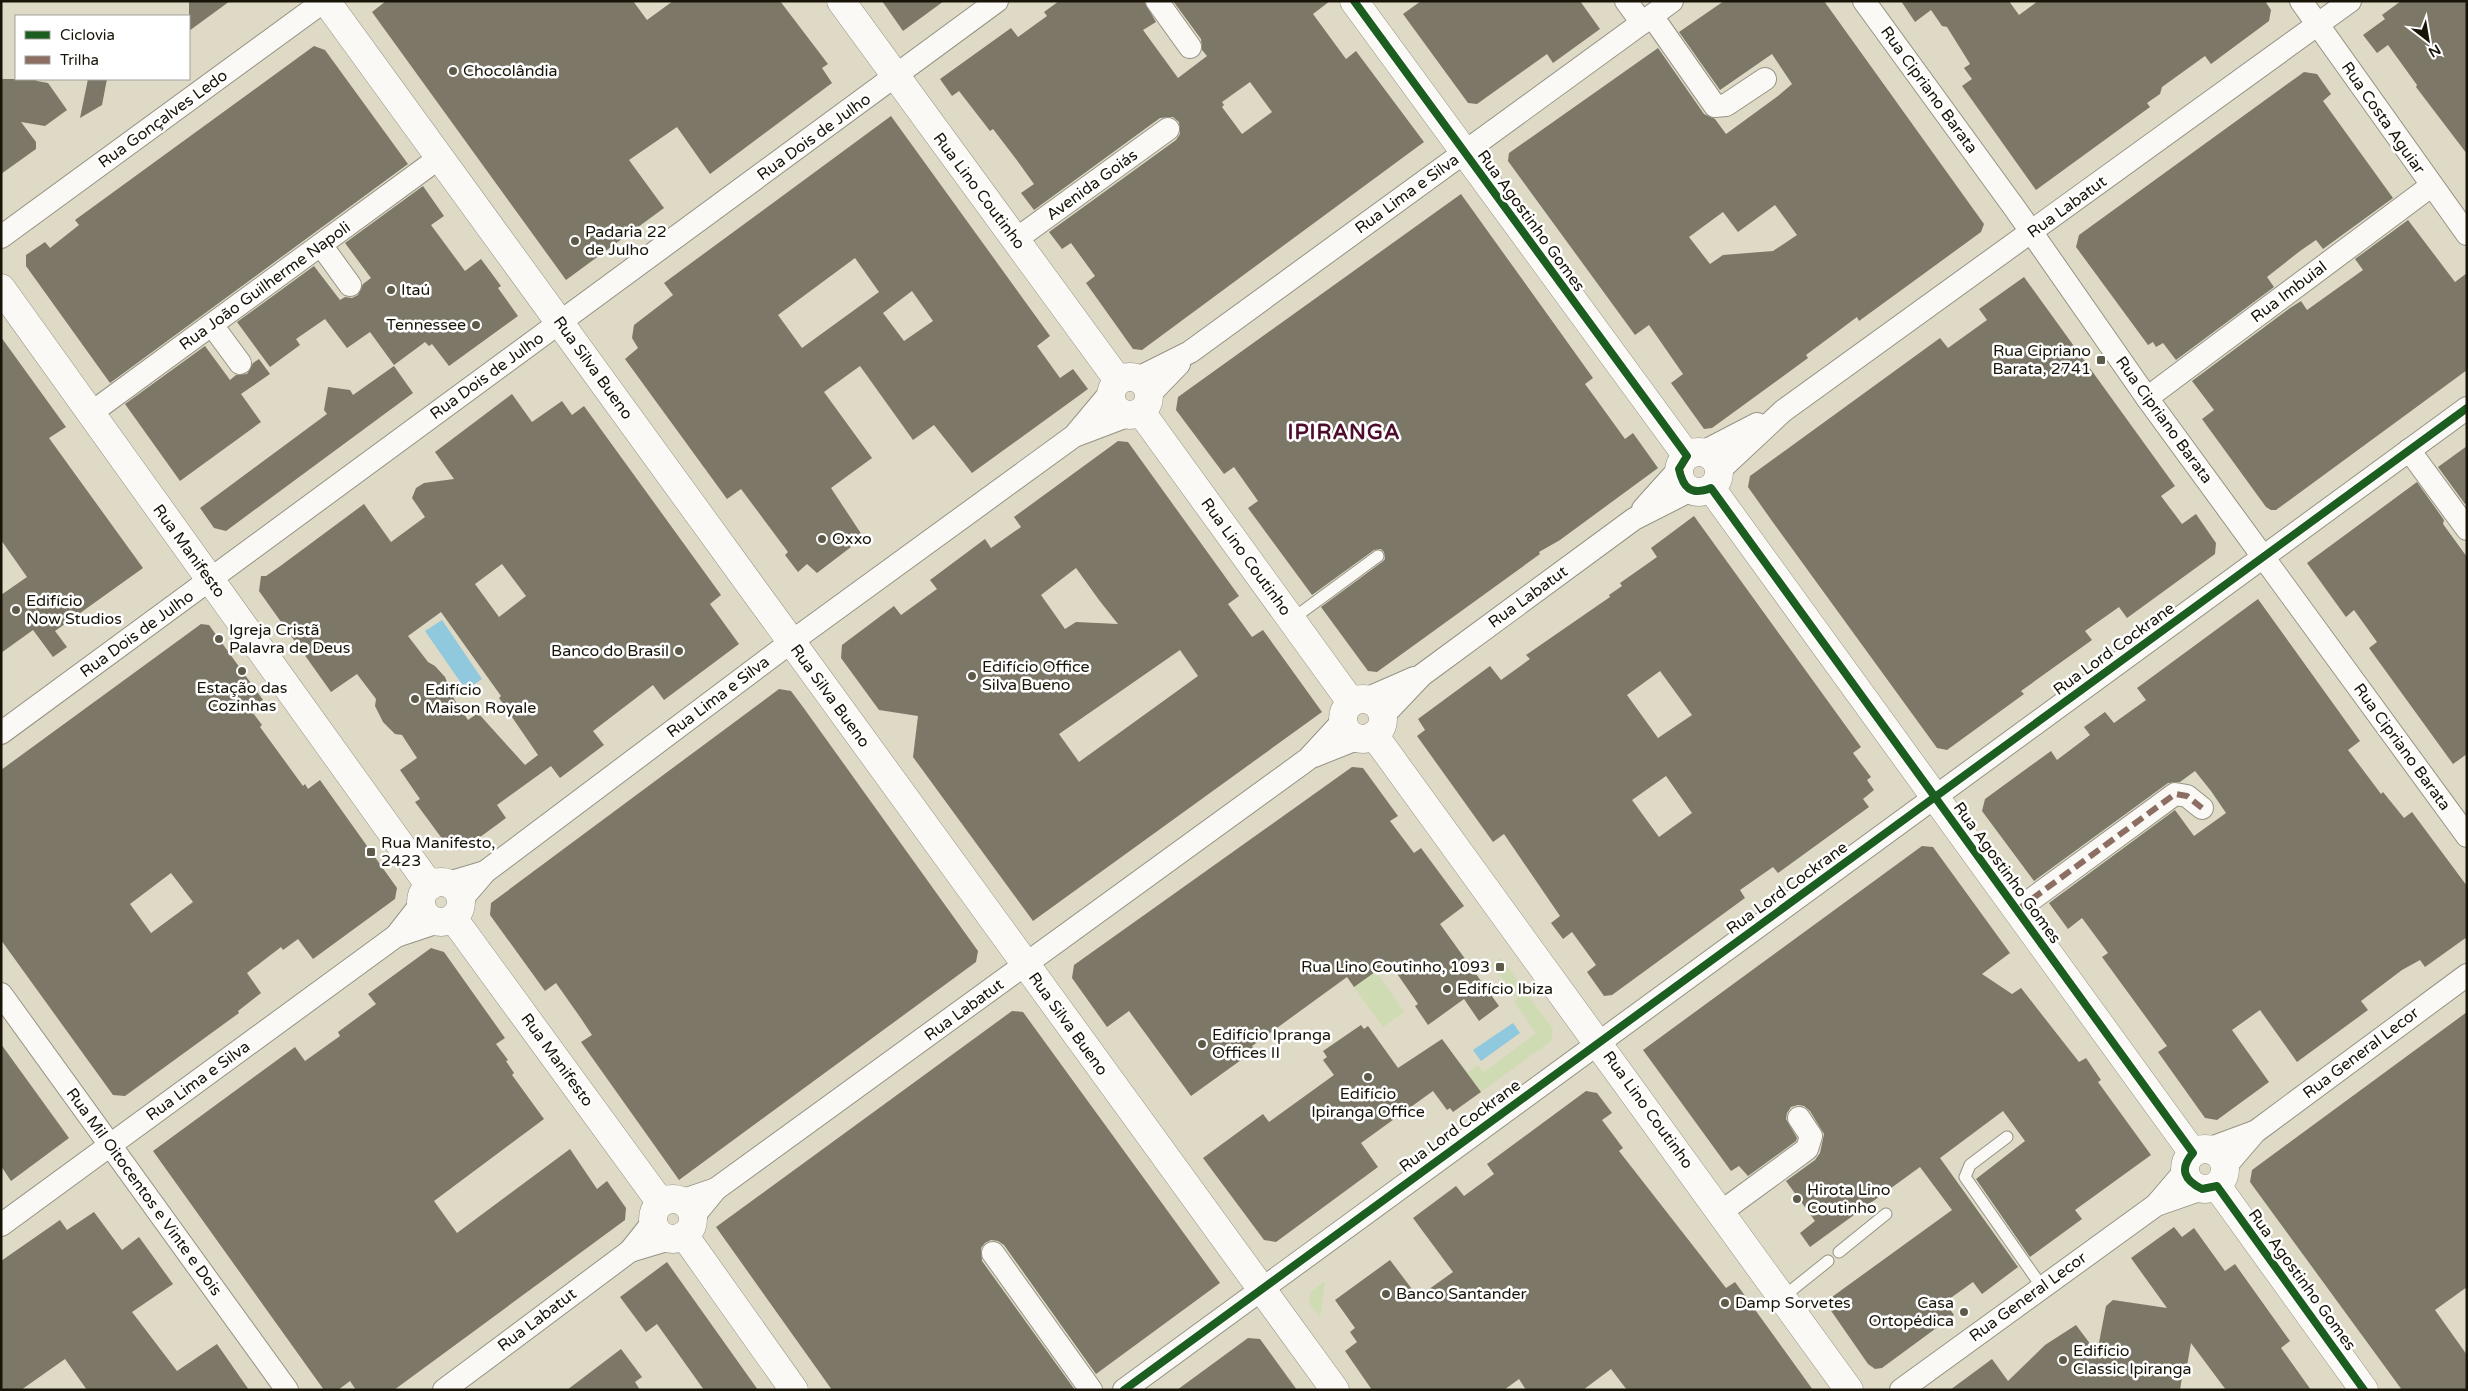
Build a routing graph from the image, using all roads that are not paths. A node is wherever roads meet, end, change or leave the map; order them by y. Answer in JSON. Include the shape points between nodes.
{"nodes":[{"id":1,"x":325,"y":1,"type":"edge"},
{"id":2,"x":841,"y":1,"type":"edge"},
{"id":3,"x":997,"y":1,"type":"edge"},
{"id":4,"x":1157,"y":1,"type":"edge"},
{"id":5,"x":1354,"y":1,"type":"edge"},
{"id":6,"x":1626,"y":1,"type":"edge"},
{"id":7,"x":1672,"y":1,"type":"edge"},
{"id":8,"x":1864,"y":1,"type":"edge"},
{"id":9,"x":2301,"y":1,"type":"edge"},
{"id":10,"x":2350,"y":1,"type":"edge"},
{"id":11,"x":1647,"y":19,"type":"junction"},
{"id":12,"x":2318,"y":24,"type":"junction"},
{"id":13,"x":1190,"y":47,"type":"dead end"},
{"id":14,"x":895,"y":78,"type":"junction"},
{"id":15,"x":1765,"y":79,"type":"dead end"},
{"id":16,"x":1168,"y":129,"type":"dead end"},
{"id":17,"x":1464,"y":153,"type":"junction"},
{"id":18,"x":439,"y":158,"type":"junction"},
{"id":19,"x":2431,"y":186,"type":"junction"},
{"id":20,"x":2032,"y":233,"type":"junction"},
{"id":21,"x":2467,"y":234,"type":"edge"},
{"id":22,"x":1,"y":237,"type":"edge"},
{"id":23,"x":1015,"y":240,"type":"junction"},
{"id":24,"x":321,"y":245,"type":"junction"},
{"id":25,"x":350,"y":285,"type":"dead end"},
{"id":26,"x":1,"y":288,"type":"edge"},
{"id":27,"x":560,"y":322,"type":"junction"},
{"id":28,"x":212,"y":325,"type":"junction"},
{"id":29,"x":240,"y":362,"type":"dead end"},
{"id":30,"x":1131,"y":395,"type":"junction"},
{"id":31,"x":2147,"y":398,"type":"junction"},
{"id":32,"x":2467,"y":408,"type":"edge"},
{"id":33,"x":91,"y":413,"type":"junction"},
{"id":34,"x":2409,"y":450,"type":"junction"},
{"id":35,"x":1699,"y":471,"type":"junction"},
{"id":36,"x":2467,"y":529,"type":"edge"},
{"id":37,"x":1378,"y":556,"type":"dead end"},
{"id":38,"x":2264,"y":557,"type":"junction"},
{"id":39,"x":210,"y":581,"type":"junction"},
{"id":40,"x":1291,"y":620,"type":"junction"},
{"id":41,"x":791,"y":642,"type":"junction"},
{"id":42,"x":1363,"y":719,"type":"junction"},
{"id":43,"x":1,"y":733,"type":"edge"},
{"id":44,"x":1934,"y":797,"type":"junction"},
{"id":45,"x":2202,"y":808,"type":"dead end"},
{"id":46,"x":2467,"y":836,"type":"edge"},
{"id":47,"x":442,"y":902,"type":"junction"},
{"id":48,"x":2017,"y":910,"type":"junction"},
{"id":49,"x":1025,"y":965,"type":"junction"},
{"id":50,"x":2467,"y":975,"type":"edge"},
{"id":51,"x":1,"y":994,"type":"edge"},
{"id":52,"x":1599,"y":1042,"type":"junction"},
{"id":53,"x":1799,"y":1118,"type":"dead end"},
{"id":54,"x":2008,"y":1137,"type":"dead end"},
{"id":55,"x":111,"y":1145,"type":"junction"},
{"id":56,"x":2205,"y":1169,"type":"junction"},
{"id":57,"x":1722,"y":1212,"type":"junction"},
{"id":58,"x":1886,"y":1214,"type":"dead end"},
{"id":59,"x":674,"y":1219,"type":"junction"},
{"id":60,"x":1,"y":1225,"type":"edge"},
{"id":61,"x":1839,"y":1252,"type":"dead end"},
{"id":62,"x":993,"y":1253,"type":"dead end"},
{"id":63,"x":1828,"y":1261,"type":"dead end"},
{"id":64,"x":1262,"y":1287,"type":"junction"},
{"id":65,"x":2042,"y":1287,"type":"junction"},
{"id":66,"x":1783,"y":1297,"type":"junction"},
{"id":67,"x":286,"y":1390,"type":"edge"},
{"id":68,"x":444,"y":1390,"type":"edge"},
{"id":69,"x":794,"y":1390,"type":"edge"},
{"id":70,"x":1091,"y":1390,"type":"edge"},
{"id":71,"x":1124,"y":1390,"type":"edge"},
{"id":72,"x":1336,"y":1390,"type":"edge"},
{"id":73,"x":1849,"y":1390,"type":"edge"},
{"id":74,"x":1901,"y":1390,"type":"edge"},
{"id":75,"x":2364,"y":1390,"type":"edge"}],
"edges":[{"from":1,"to":18,"type":"street","name":"Rua Silva Bueno"},
{"from":1,"to":22,"type":"street","name":"Rua Gonçalves Ledo"},
{"from":2,"to":14,"type":"street","name":"Rua Lino Coutinho"},
{"from":3,"to":14,"type":"street","name":"Rua Dois de Julho"},
{"from":4,"to":13,"type":"street"},
{"from":5,"to":17,"type":"street","name":"Rua Agostinho Gomes"},
{"from":6,"to":11,"type":"street"},
{"from":7,"to":11,"type":"street","name":"Rua Lima e Silva"},
{"from":8,"to":20,"type":"street","name":"Rua Cipriano Barata"},
{"from":9,"to":12,"type":"street","name":"Rua Costa Aguiar"},
{"from":10,"to":12,"type":"street","name":"Rua Labatut"},
{"from":11,"to":15,"type":"street","via":[[1715,106],[1726,105]]},
{"from":11,"to":17,"type":"street","name":"Rua Lima e Silva"},
{"from":12,"to":19,"type":"street","name":"Rua Costa Aguiar"},
{"from":12,"to":20,"type":"street","name":"Rua Labatut"},
{"from":14,"to":23,"type":"street","name":"Rua Lino Coutinho"},
{"from":14,"to":27,"type":"street","name":"Rua Dois de Julho"},
{"from":16,"to":23,"type":"street","name":"Avenida Goiás"},
{"from":17,"to":30,"type":"street","name":"Rua Lima e Silva"},
{"from":17,"to":35,"type":"street","name":"Rua Agostinho Gomes"},
{"from":18,"to":24,"type":"street","name":"Rua João Guilherme Napoli"},
{"from":18,"to":27,"type":"street","name":"Rua Silva Bueno"},
{"from":19,"to":21,"type":"street","name":"Rua Costa Aguiar"},
{"from":19,"to":31,"type":"street","name":"Rua Imbuial"},
{"from":20,"to":31,"type":"street","name":"Rua Cipriano Barata"},
{"from":20,"to":35,"type":"street","name":"Rua Labatut"},
{"from":23,"to":30,"type":"street","name":"Rua Lino Coutinho"},
{"from":24,"to":25,"type":"street"},
{"from":24,"to":28,"type":"street","name":"Rua João Guilherme Napoli"},
{"from":26,"to":33,"type":"street","name":"Rua Manifesto"},
{"from":27,"to":39,"type":"street","name":"Rua Dois de Julho"},
{"from":27,"to":41,"type":"street","name":"Rua Silva Bueno"},
{"from":28,"to":29,"type":"street"},
{"from":28,"to":33,"type":"street","name":"Rua João Guilherme Napoli"},
{"from":30,"to":40,"type":"street","name":"Rua Lino Coutinho"},
{"from":30,"to":41,"type":"street","name":"Rua Lima e Silva"},
{"from":31,"to":38,"type":"street","name":"Rua Cipriano Barata"},
{"from":32,"to":34,"type":"street","name":"Rua Lord Cockrane"},
{"from":33,"to":39,"type":"street","name":"Rua Manifesto"},
{"from":34,"to":36,"type":"street"},
{"from":34,"to":38,"type":"street","name":"Rua Lord Cockrane"},
{"from":35,"to":42,"type":"street","name":"Rua Labatut"},
{"from":35,"to":44,"type":"street","name":"Rua Agostinho Gomes"},
{"from":37,"to":40,"type":"lane"},
{"from":38,"to":44,"type":"street","name":"Rua Lord Cockrane"},
{"from":38,"to":46,"type":"street","name":"Rua Cipriano Barata"},
{"from":39,"to":43,"type":"street","name":"Rua Dois de Julho"},
{"from":39,"to":47,"type":"street","name":"Rua Manifesto"},
{"from":40,"to":42,"type":"street","name":"Rua Lino Coutinho"},
{"from":41,"to":47,"type":"street","name":"Rua Lima e Silva"},
{"from":41,"to":49,"type":"street","name":"Rua Silva Bueno"},
{"from":42,"to":49,"type":"street","name":"Rua Labatut"},
{"from":42,"to":52,"type":"street","name":"Rua Lino Coutinho"},
{"from":44,"to":48,"type":"street","name":"Rua Agostinho Gomes"},
{"from":44,"to":52,"type":"street","name":"Rua Lord Cockrane"},
{"from":45,"to":48,"type":"street","via":[[2187,796],[2176,794]]},
{"from":47,"to":55,"type":"street","name":"Rua Lima e Silva"},
{"from":47,"to":59,"type":"street","name":"Rua Manifesto"},
{"from":48,"to":56,"type":"street","name":"Rua Agostinho Gomes"},
{"from":49,"to":59,"type":"street","name":"Rua Labatut"},
{"from":49,"to":64,"type":"street","name":"Rua Silva Bueno"},
{"from":50,"to":56,"type":"street","name":"Rua General Lecor"},
{"from":51,"to":55,"type":"street","name":"Rua Mil Oitocentos e Vinte e Dois"},
{"from":52,"to":57,"type":"street","name":"Rua Lino Coutinho"},
{"from":52,"to":64,"type":"street","name":"Rua Lord Cockrane"},
{"from":53,"to":57,"type":"street","via":[[1811,1136],[1807,1149]]},
{"from":54,"to":65,"type":"lane","via":[[1970,1165],[1965,1178]]},
{"from":55,"to":60,"type":"street","name":"Rua Lima e Silva"},
{"from":55,"to":67,"type":"street","name":"Rua Mil Oitocentos e Vinte e Dois"},
{"from":56,"to":65,"type":"street","name":"Rua General Lecor"},
{"from":56,"to":75,"type":"street","name":"Rua Agostinho Gomes"},
{"from":57,"to":66,"type":"street","name":"Rua Lino Coutinho"},
{"from":58,"to":61,"type":"lane"},
{"from":59,"to":68,"type":"street","name":"Rua Labatut"},
{"from":59,"to":69,"type":"street","name":"Rua Manifesto"},
{"from":62,"to":70,"type":"street"},
{"from":63,"to":66,"type":"lane"},
{"from":64,"to":71,"type":"street","name":"Rua Lord Cockrane"},
{"from":64,"to":72,"type":"street","name":"Rua Silva Bueno"},
{"from":65,"to":74,"type":"street","name":"Rua General Lecor"},
{"from":66,"to":73,"type":"street","name":"Rua Lino Coutinho"}]}
